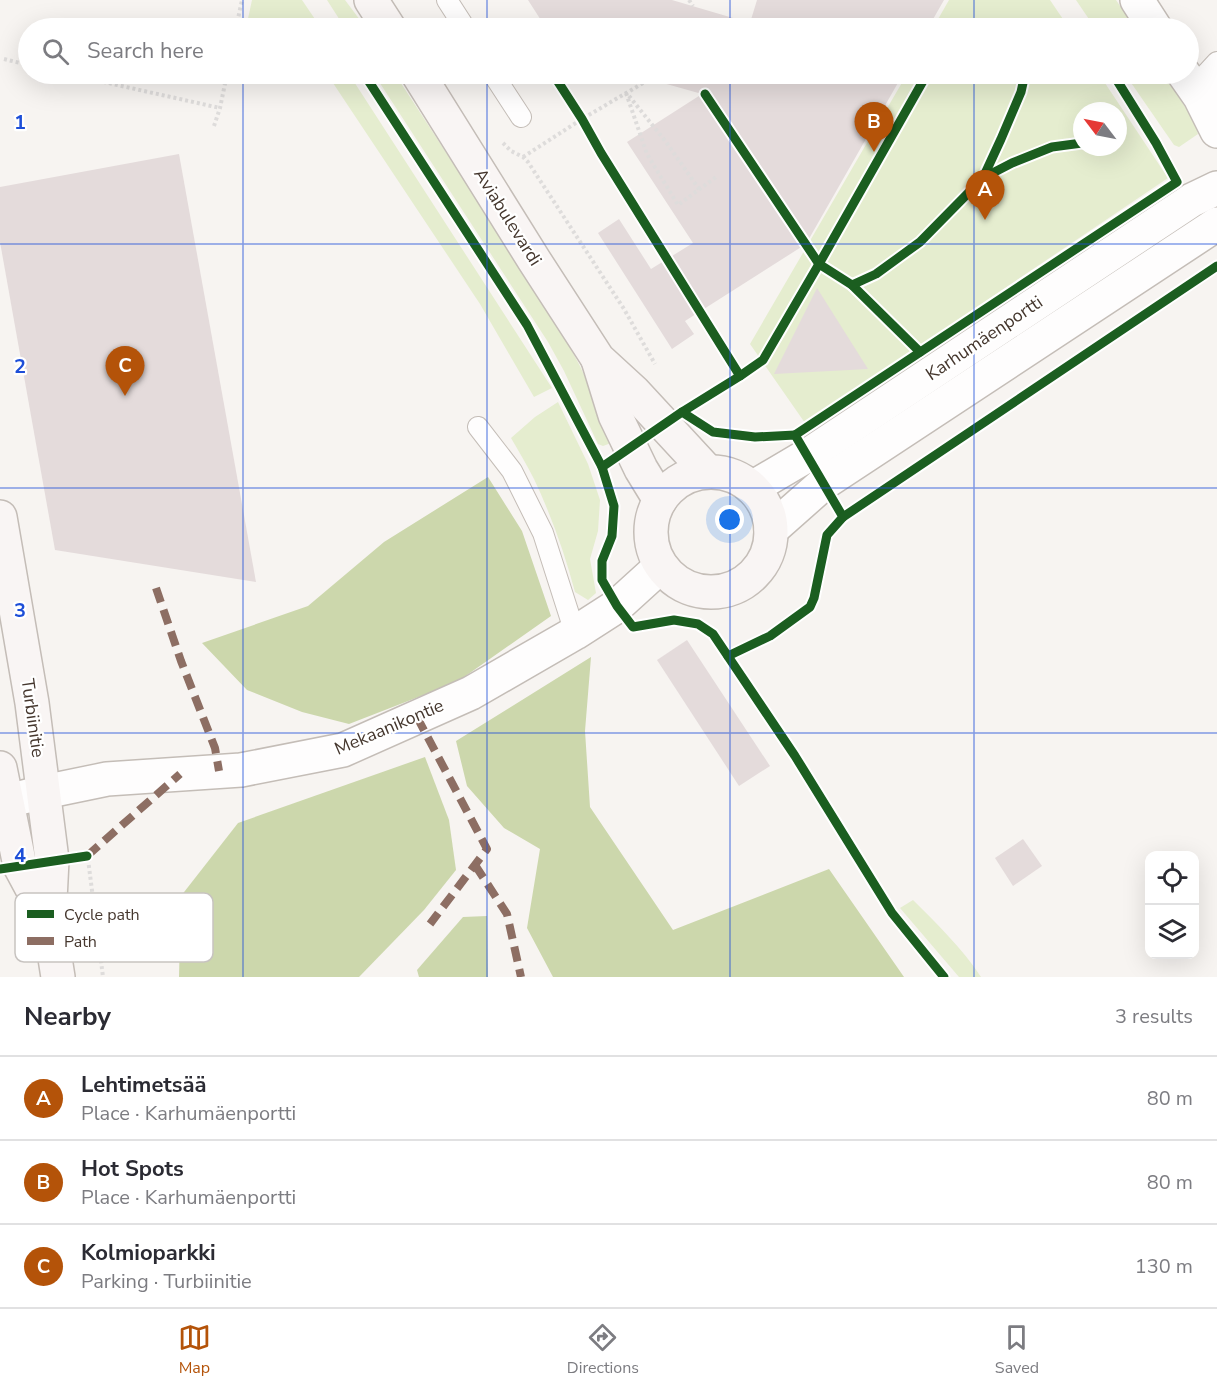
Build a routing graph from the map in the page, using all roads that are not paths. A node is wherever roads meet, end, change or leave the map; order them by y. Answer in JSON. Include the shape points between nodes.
{"nodes":[{"id":1,"x":371,"y":0,"type":"edge"},
{"id":2,"x":447,"y":0,"type":"edge"},
{"id":3,"x":1137,"y":0,"type":"edge"},
{"id":4,"x":383,"y":18,"type":"edge"},
{"id":5,"x":459,"y":18,"type":"edge"},
{"id":6,"x":1149,"y":18,"type":"edge"},
{"id":7,"x":1217,"y":62,"type":"edge"},
{"id":8,"x":424,"y":84,"type":"edge"},
{"id":9,"x":499,"y":84,"type":"edge"},
{"id":10,"x":1199,"y":86,"type":"edge"},
{"id":11,"x":520,"y":117,"type":"dead end"},
{"id":12,"x":1217,"y":131,"type":"edge"},
{"id":13,"x":1217,"y":188,"type":"edge"},
{"id":14,"x":1217,"y":224,"type":"edge"},
{"id":15,"x":598,"y":359,"type":"junction"},
{"id":16,"x":478,"y":426,"type":"dead end"},
{"id":17,"x":708,"y":472,"type":"junction"},
{"id":18,"x":752,"y":488,"type":"junction"},
{"id":19,"x":660,"y":500,"type":"junction"},
{"id":20,"x":0,"y":517,"type":"edge"},
{"id":21,"x":771,"y":530,"type":"junction"},
{"id":22,"x":661,"y":566,"type":"junction"},
{"id":23,"x":575,"y":633,"type":"junction"},
{"id":24,"x":0,"y":768,"type":"edge"},
{"id":25,"x":44,"y":792,"type":"junction"},
{"id":26,"x":7,"y":801,"type":"junction"},
{"id":27,"x":34,"y":893,"type":"edge"},
{"id":28,"x":50,"y":893,"type":"edge"},
{"id":29,"x":56,"y":962,"type":"edge"},
{"id":30,"x":58,"y":977,"type":"edge"}],
"edges":[{"from":1,"to":4,"type":"street"},
{"from":2,"to":5,"type":"lane"},
{"from":3,"to":6,"type":"street"},
{"from":7,"to":10,"type":"lane"},
{"from":8,"to":15,"type":"street","name":"Aviabulevardi"},
{"from":9,"to":11,"type":"lane"},
{"from":10,"to":12,"type":"street"},
{"from":13,"to":18,"type":"street","name":"Karhumäenportti","via":[[1192,200],[808,455]]},
{"from":14,"to":21,"type":"street","name":"Karhumäenportti","via":[[824,483]]},
{"from":15,"to":17,"type":"street","name":"Aviabulevardi"},
{"from":15,"to":19,"type":"street","name":"Aviabulevardi","via":[[615,415]]},
{"from":16,"to":23,"type":"lane","via":[[512,471],[543,532]]},
{"from":17,"to":18,"type":"street","via":[[731,476]]},
{"from":17,"to":19,"type":"street","via":[[689,476]]},
{"from":18,"to":21,"type":"street","via":[[762,500]]},
{"from":19,"to":22,"type":"street","via":[[651,527]]},
{"from":20,"to":25,"type":"street","name":"Turbiinitie"},
{"from":21,"to":22,"type":"street","via":[[767,553],[756,572],[738,585],[718,592],[686,587]]},
{"from":22,"to":23,"type":"street","name":"Mekaanikontie","via":[[617,606]]},
{"from":23,"to":25,"type":"street","name":"Mekaanikontie","via":[[471,693],[343,750],[241,770],[107,779]]},
{"from":24,"to":26,"type":"street","name":"Turbiinitie"},
{"from":25,"to":26,"type":"street","name":"Mekaanikontie"},
{"from":25,"to":28,"type":"street","name":"Turbiinitie","via":[[52,860]]},
{"from":26,"to":27,"type":"street","name":"Turbiinitie","via":[[20,866]]},
{"from":29,"to":30,"type":"street","name":"Turbiinitie"}]}
